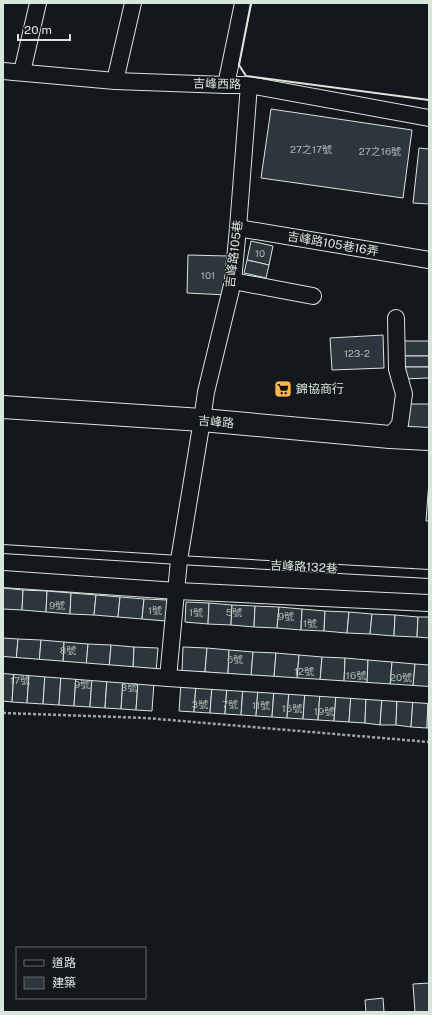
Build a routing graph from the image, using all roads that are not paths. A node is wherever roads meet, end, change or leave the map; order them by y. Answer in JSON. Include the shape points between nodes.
{"nodes":[{"id":1,"x":38,"y":3,"type":"edge"},
{"id":2,"x":132,"y":3,"type":"edge"},
{"id":3,"x":243,"y":3,"type":"edge"},
{"id":4,"x":3,"y":71,"type":"edge"},
{"id":5,"x":22,"y":72,"type":"junction"},
{"id":6,"x":115,"y":81,"type":"junction"},
{"id":7,"x":226,"y":85,"type":"junction"},
{"id":8,"x":249,"y":85,"type":"junction"},
{"id":9,"x":429,"y":118,"type":"edge"},
{"id":10,"x":238,"y":228,"type":"junction"},
{"id":11,"x":429,"y":260,"type":"edge"},
{"id":12,"x":232,"y":280,"type":"junction"},
{"id":13,"x":313,"y":296,"type":"dead end"},
{"id":14,"x":396,"y":318,"type":"dead end"},
{"id":15,"x":3,"y":407,"type":"edge"},
{"id":16,"x":202,"y":420,"type":"junction"},
{"id":17,"x":390,"y":437,"type":"junction"},
{"id":18,"x":429,"y":439,"type":"edge"},
{"id":19,"x":3,"y":549,"type":"edge"},
{"id":20,"x":179,"y":560,"type":"junction"},
{"id":21,"x":429,"y":574,"type":"edge"},
{"id":22,"x":3,"y":579,"type":"edge"},
{"id":23,"x":176,"y":591,"type":"junction"},
{"id":24,"x":429,"y":603,"type":"edge"},
{"id":25,"x":3,"y":665,"type":"edge"},
{"id":26,"x":168,"y":678,"type":"junction"},
{"id":27,"x":429,"y":695,"type":"edge"}],
"edges":[{"from":1,"to":5,"type":"street"},
{"from":2,"to":6,"type":"street"},
{"from":3,"to":7,"type":"street"},
{"from":4,"to":5,"type":"street","name":"吉峰西路"},
{"from":5,"to":6,"type":"street","name":"吉峰西路"},
{"from":6,"to":7,"type":"street","name":"吉峰西路"},
{"from":7,"to":8,"type":"street","name":"吉峰西路"},
{"from":8,"to":9,"type":"street","name":"吉峰西路"},
{"from":8,"to":10,"type":"street","name":"吉峰路105巷"},
{"from":10,"to":11,"type":"street","name":"吉峰路105巷16弄"},
{"from":10,"to":12,"type":"street","name":"吉峰路105巷"},
{"from":12,"to":13,"type":"street"},
{"from":12,"to":16,"type":"street","name":"吉峰路105巷"},
{"from":14,"to":17,"type":"street","via":[[397,369],[404,394],[400,424]]},
{"from":15,"to":16,"type":"street","name":"吉峰路"},
{"from":16,"to":17,"type":"street","name":"吉峰路"},
{"from":16,"to":20,"type":"street"},
{"from":17,"to":18,"type":"street","name":"吉峰路"},
{"from":19,"to":20,"type":"lane","name":"吉峰路132巷"},
{"from":20,"to":21,"type":"lane","name":"吉峰路132巷"},
{"from":20,"to":23,"type":"street"},
{"from":22,"to":23,"type":"street"},
{"from":23,"to":24,"type":"street"},
{"from":23,"to":26,"type":"street"},
{"from":25,"to":26,"type":"street"},
{"from":26,"to":27,"type":"street"}]}
